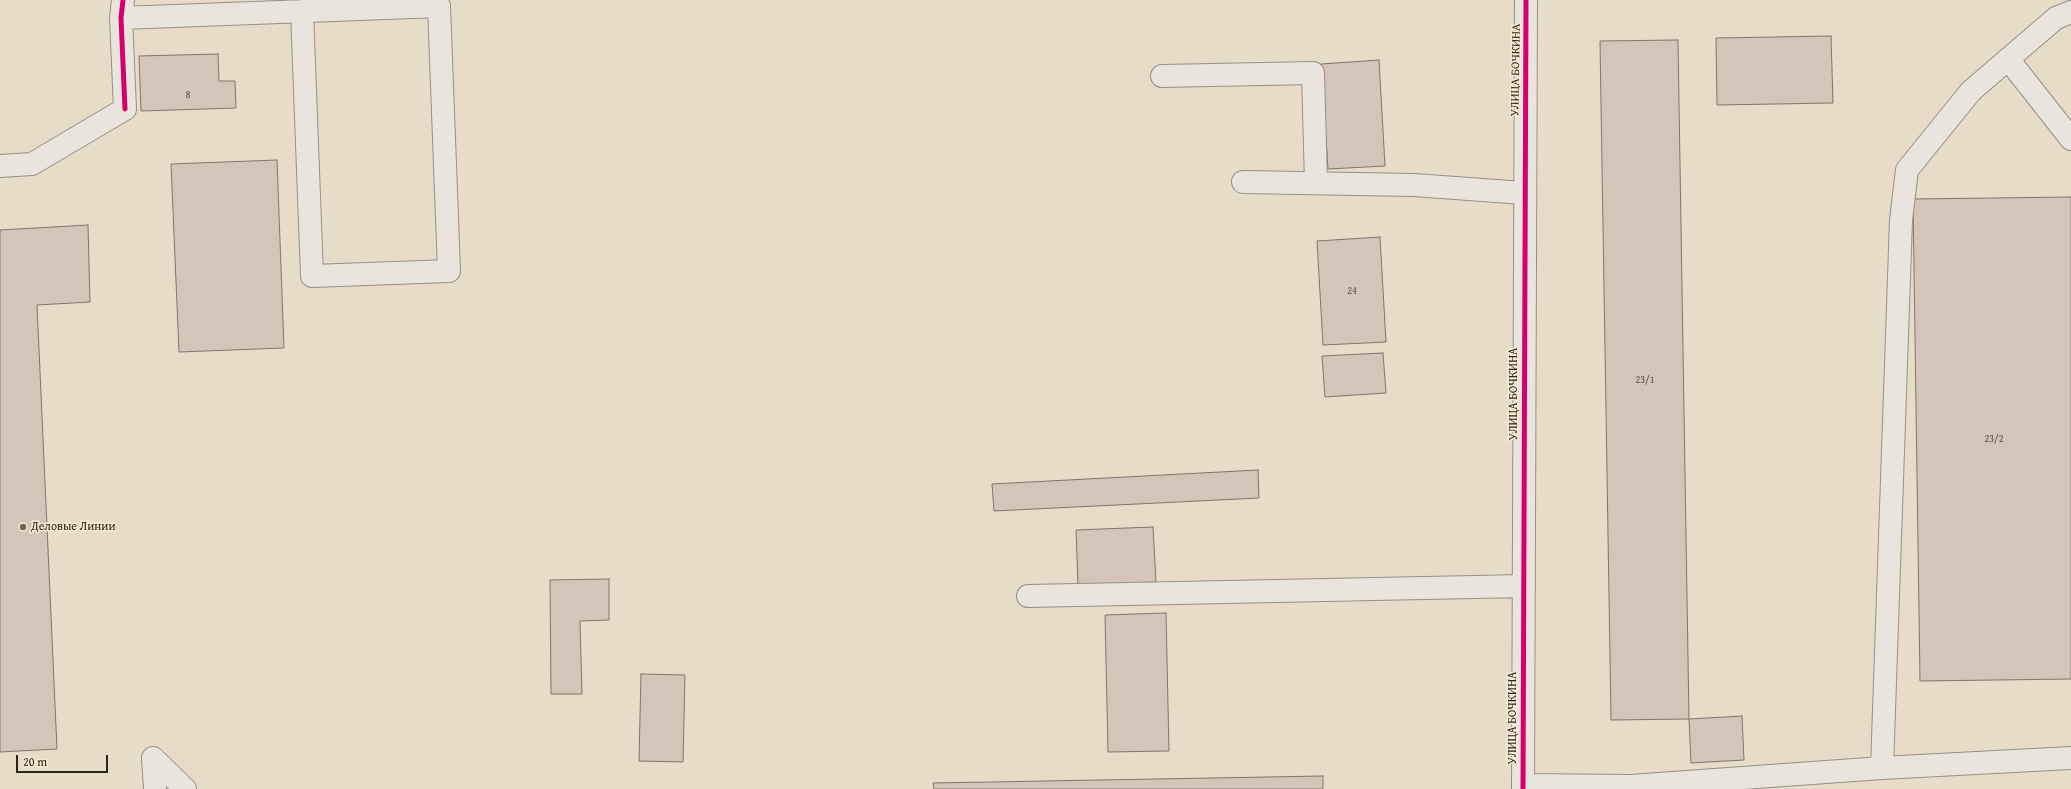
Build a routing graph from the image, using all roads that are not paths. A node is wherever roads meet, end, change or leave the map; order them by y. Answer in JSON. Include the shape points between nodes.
{"nodes":[{"id":1,"x":1526,"y":0,"type":"edge"},
{"id":2,"x":122,"y":9,"type":"edge"},
{"id":3,"x":302,"y":12,"type":"junction"},
{"id":4,"x":2071,"y":12,"type":"edge"},
{"id":5,"x":2008,"y":59,"type":"junction"},
{"id":6,"x":1162,"y":76,"type":"dead end"},
{"id":7,"x":2071,"y":139,"type":"edge"},
{"id":8,"x":0,"y":166,"type":"edge"},
{"id":9,"x":1243,"y":182,"type":"dead end"},
{"id":10,"x":1316,"y":183,"type":"junction"},
{"id":11,"x":1524,"y":193,"type":"junction"},
{"id":12,"x":1524,"y":586,"type":"junction"},
{"id":13,"x":1028,"y":596,"type":"dead end"},
{"id":14,"x":2071,"y":758,"type":"edge"},
{"id":15,"x":1882,"y":768,"type":"junction"},
{"id":16,"x":1790,"y":782,"type":"edge"},
{"id":17,"x":1523,"y":787,"type":"edge"},
{"id":18,"x":1631,"y":788,"type":"edge"},
{"id":19,"x":154,"y":789,"type":"edge"},
{"id":20,"x":185,"y":789,"type":"edge"}],
"edges":[{"from":1,"to":11,"type":"street","name":"УЛИЦА БОЧКИНА"},
{"from":2,"to":3,"type":"street"},
{"from":2,"to":8,"type":"street","via":[[125,109],[32,164]]},
{"from":3,"to":3,"type":"street","via":[[439,6],[449,271],[312,276]]},
{"from":4,"to":5,"type":"street","via":[[2056,18]]},
{"from":5,"to":7,"type":"street"},
{"from":5,"to":15,"type":"street","via":[[1971,92],[1907,170],[1901,220]]},
{"from":6,"to":10,"type":"street","via":[[1312,73]]},
{"from":9,"to":10,"type":"street"},
{"from":10,"to":11,"type":"street","via":[[1414,185]]},
{"from":11,"to":12,"type":"street","name":"УЛИЦА БОЧКИНА"},
{"from":12,"to":13,"type":"street"},
{"from":12,"to":17,"type":"street","name":"УЛИЦА БОЧКИНА"},
{"from":14,"to":15,"type":"street"},
{"from":15,"to":16,"type":"street"},
{"from":16,"to":18,"type":"street"},
{"from":17,"to":18,"type":"street"},
{"from":19,"to":20,"type":"street","via":[[153,758]]}]}
